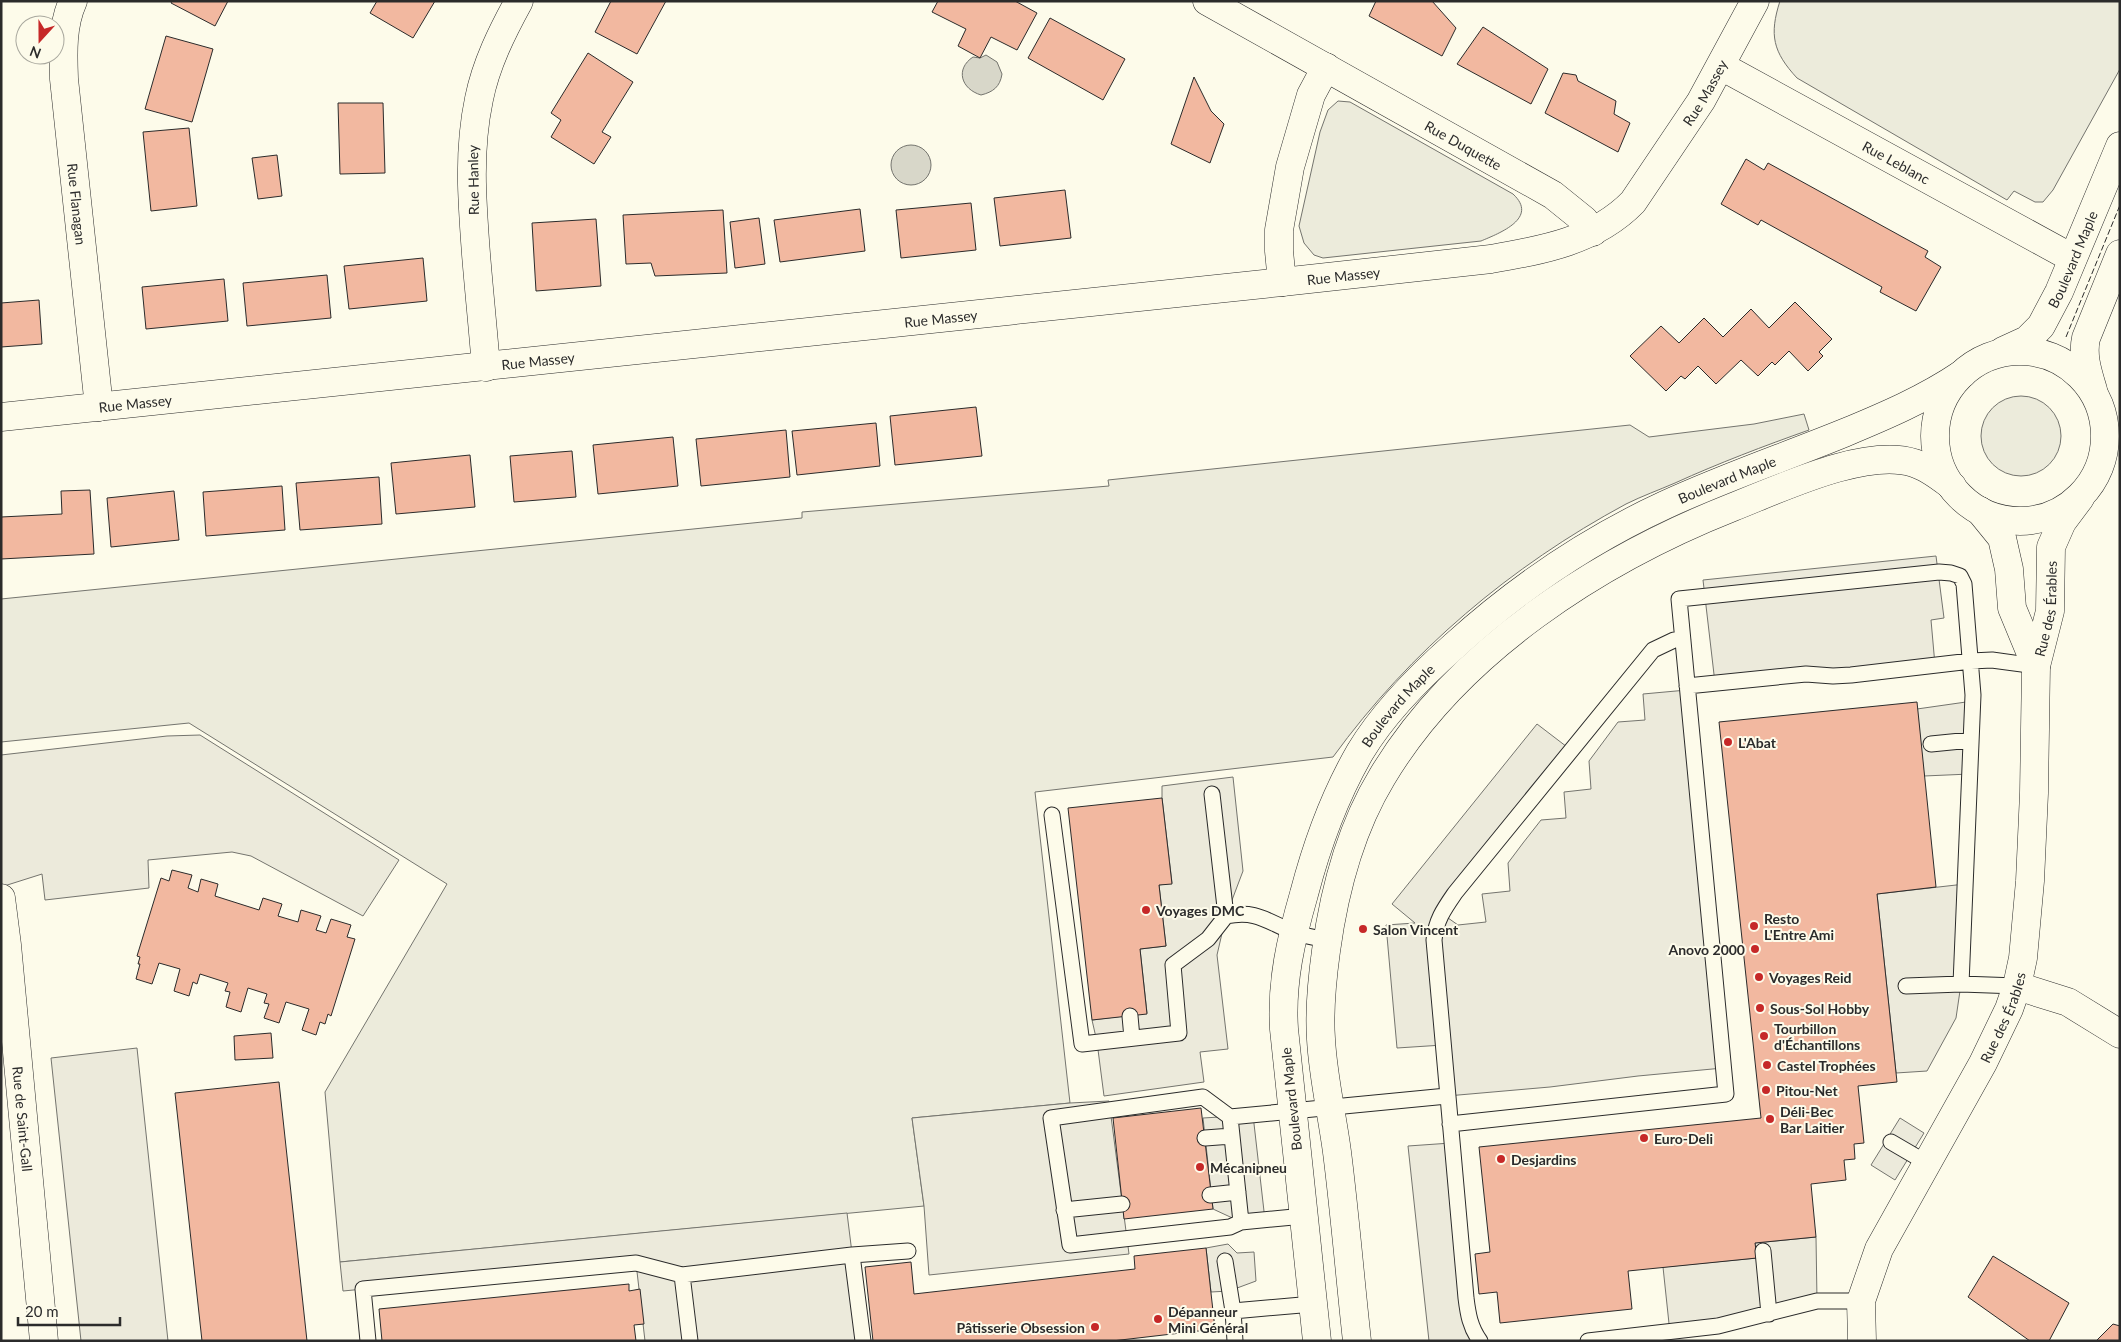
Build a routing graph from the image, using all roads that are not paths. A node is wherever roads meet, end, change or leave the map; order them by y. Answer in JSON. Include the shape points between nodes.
{"nodes":[{"id":1,"x":73,"y":1,"type":"edge"},
{"id":2,"x":519,"y":1,"type":"edge"},
{"id":3,"x":1207,"y":1,"type":"edge"},
{"id":4,"x":1755,"y":1,"type":"edge"},
{"id":5,"x":1721,"y":66,"type":"junction"},
{"id":6,"x":1326,"y":67,"type":"junction"},
{"id":7,"x":2120,"y":146,"type":"edge"},
{"id":8,"x":1593,"y":232,"type":"junction"},
{"id":9,"x":2120,"y":254,"type":"edge"},
{"id":10,"x":2072,"y":258,"type":"junction"},
{"id":11,"x":1282,"y":282,"type":"junction"},
{"id":12,"x":2001,"y":352,"type":"junction"},
{"id":13,"x":486,"y":367,"type":"junction"},
{"id":14,"x":1962,"y":374,"type":"junction"},
{"id":15,"x":2094,"y":394,"type":"junction"},
{"id":16,"x":99,"y":407,"type":"junction"},
{"id":17,"x":1,"y":417,"type":"edge"},
{"id":18,"x":1952,"y":486,"type":"junction"},
{"id":19,"x":2080,"y":498,"type":"junction"},
{"id":20,"x":1978,"y":509,"type":"junction"},
{"id":21,"x":1683,"y":640,"type":"junction"},
{"id":22,"x":1971,"y":661,"type":"junction"},
{"id":23,"x":2036,"y":666,"type":"junction"},
{"id":24,"x":1687,"y":686,"type":"junction"},
{"id":25,"x":1971,"y":740,"type":"junction"},
{"id":26,"x":1931,"y":744,"type":"dead end"},
{"id":27,"x":1212,"y":794,"type":"dead end"},
{"id":28,"x":1052,"y":815,"type":"dead end"},
{"id":29,"x":1,"y":898,"type":"edge"},
{"id":30,"x":1226,"y":916,"type":"junction"},
{"id":31,"x":1294,"y":932,"type":"junction"},
{"id":32,"x":1328,"y":940,"type":"junction"},
{"id":33,"x":1960,"y":984,"type":"junction"},
{"id":34,"x":1906,"y":986,"type":"dead end"},
{"id":35,"x":2017,"y":986,"type":"junction"},
{"id":36,"x":1130,"y":1016,"type":"dead end"},
{"id":37,"x":2120,"y":1034,"type":"edge"},
{"id":38,"x":1132,"y":1038,"type":"junction"},
{"id":39,"x":1447,"y":1096,"type":"junction"},
{"id":40,"x":1330,"y":1107,"type":"junction"},
{"id":41,"x":1293,"y":1111,"type":"junction"},
{"id":42,"x":1230,"y":1117,"type":"junction"},
{"id":43,"x":1450,"y":1124,"type":"junction"},
{"id":44,"x":1232,"y":1136,"type":"junction"},
{"id":45,"x":1205,"y":1138,"type":"dead end"},
{"id":46,"x":1891,"y":1142,"type":"dead end"},
{"id":47,"x":1927,"y":1163,"type":"junction"},
{"id":48,"x":1238,"y":1192,"type":"junction"},
{"id":49,"x":1210,"y":1195,"type":"dead end"},
{"id":50,"x":1122,"y":1204,"type":"dead end"},
{"id":51,"x":1064,"y":1210,"type":"junction"},
{"id":52,"x":1304,"y":1216,"type":"junction"},
{"id":53,"x":1241,"y":1222,"type":"junction"},
{"id":54,"x":908,"y":1251,"type":"dead end"},
{"id":55,"x":1763,"y":1251,"type":"dead end"},
{"id":56,"x":852,"y":1256,"type":"junction"},
{"id":57,"x":1225,"y":1261,"type":"dead end"},
{"id":58,"x":682,"y":1275,"type":"junction"},
{"id":59,"x":1861,"y":1301,"type":"junction"},
{"id":60,"x":1313,"y":1304,"type":"junction"},
{"id":61,"x":1232,"y":1312,"type":"junction"},
{"id":62,"x":1769,"y":1314,"type":"junction"},
{"id":63,"x":44,"y":1341,"type":"edge"},
{"id":64,"x":368,"y":1341,"type":"edge"},
{"id":65,"x":690,"y":1341,"type":"edge"},
{"id":66,"x":863,"y":1341,"type":"edge"},
{"id":67,"x":1235,"y":1341,"type":"edge"},
{"id":68,"x":1317,"y":1341,"type":"edge"},
{"id":69,"x":1357,"y":1341,"type":"edge"},
{"id":70,"x":1480,"y":1341,"type":"edge"},
{"id":71,"x":1588,"y":1341,"type":"edge"},
{"id":72,"x":1862,"y":1341,"type":"edge"}],
"edges":[{"from":1,"to":16,"type":"street","name":"Rue Flanagan","via":[[63,51],[64,79]]},
{"from":2,"to":13,"type":"street","name":"Rue Hanley","via":[[486,70],[472,144],[472,203]]},
{"from":3,"to":6,"type":"street","name":"Rue Duquette"},
{"from":4,"to":5,"type":"street","name":"Rue Massey"},
{"from":5,"to":8,"type":"street","name":"Rue Massey","via":[[1633,202],[1620,215]]},
{"from":5,"to":10,"type":"street","name":"Rue Leblanc"},
{"from":6,"to":8,"type":"street","name":"Rue Duquette","via":[[1553,195],[1584,220]]},
{"from":6,"to":11,"type":"street","via":[[1311,95],[1290,167],[1279,230]]},
{"from":7,"to":10,"type":"street","name":"Boulevard Maple"},
{"from":8,"to":11,"type":"street","name":"Rue Massey","via":[[1559,244],[1491,259]]},
{"from":9,"to":15,"type":"street","via":[[2084,348]]},
{"from":10,"to":12,"type":"street","name":"Boulevard Maple","via":[[2041,326],[2027,340]]},
{"from":11,"to":13,"type":"street","name":"Rue Massey"},
{"from":12,"to":14,"type":"street","via":[[1974,364]]},
{"from":12,"to":15,"type":"street","via":[[2029,351],[2063,362],[2087,382]]},
{"from":13,"to":16,"type":"street","name":"Rue Massey"},
{"from":14,"to":18,"type":"street","via":[[1943,401],[1935,430],[1937,461]]},
{"from":14,"to":31,"type":"street","name":"Boulevard Maple","via":[[1933,393],[1886,416],[1636,519],[1548,570],[1494,611],[1412,686],[1361,750],[1333,803],[1321,835]]},
{"from":15,"to":19,"type":"street","via":[[2104,420],[2105,448],[2097,475]]},
{"from":16,"to":17,"type":"street","name":"Rue Massey"},
{"from":18,"to":20,"type":"street"},
{"from":18,"to":32,"type":"street","name":"Boulevard Maple","via":[[1928,469],[1906,461],[1882,460],[1836,468],[1672,533],[1612,564],[1541,611],[1480,661],[1438,703],[1389,766],[1373,793],[1355,836],[1336,896]]},
{"from":19,"to":20,"type":"street","via":[[2054,516],[2026,522],[2002,520]]},
{"from":19,"to":23,"type":"street","name":"Rue des Érables","via":[[2062,522],[2052,547],[2050,611]]},
{"from":20,"to":23,"type":"street","name":"Rue des Érables","via":[[2002,538],[2008,561],[2012,608]]},
{"from":21,"to":22,"type":"lane","via":[[1679,599],[1943,572],[1960,576],[1964,584]]},
{"from":21,"to":24,"type":"lane"},
{"from":21,"to":39,"type":"lane","via":[[1674,640],[1653,650],[1441,913],[1434,940]]},
{"from":22,"to":23,"type":"lane","via":[[1992,660]]},
{"from":22,"to":24,"type":"lane","via":[[1851,675],[1806,674]]},
{"from":22,"to":25,"type":"lane"},
{"from":23,"to":35,"type":"street","name":"Rue des Érables","via":[[2030,880],[2023,958]]},
{"from":24,"to":43,"type":"lane","via":[[1726,1094]]},
{"from":25,"to":26,"type":"lane"},
{"from":25,"to":33,"type":"lane"},
{"from":27,"to":30,"type":"lane"},
{"from":28,"to":38,"type":"lane","via":[[1082,1044]]},
{"from":29,"to":63,"type":"street","name":"Rue de Saint-Gall"},
{"from":30,"to":31,"type":"lane","via":[[1242,913],[1263,917]]},
{"from":30,"to":38,"type":"lane","via":[[1208,939],[1173,965],[1179,1033]]},
{"from":31,"to":32,"type":"lane"},
{"from":31,"to":41,"type":"street","name":"Boulevard Maple","via":[[1286,965],[1282,1007]]},
{"from":32,"to":40,"type":"street","name":"Boulevard Maple","via":[[1321,998],[1321,1039]]},
{"from":33,"to":34,"type":"lane"},
{"from":33,"to":35,"type":"lane"},
{"from":35,"to":37,"type":"street","via":[[2068,1002]]},
{"from":35,"to":47,"type":"street","name":"Rue des Érables","via":[[1988,1055]]},
{"from":36,"to":38,"type":"lane"},
{"from":39,"to":40,"type":"lane"},
{"from":39,"to":43,"type":"lane"},
{"from":40,"to":41,"type":"lane"},
{"from":40,"to":69,"type":"street","name":"Boulevard Maple"},
{"from":41,"to":42,"type":"lane"},
{"from":41,"to":52,"type":"street","name":"Boulevard Maple"},
{"from":42,"to":44,"type":"lane"},
{"from":42,"to":51,"type":"lane","via":[[1202,1097],[1051,1118]]},
{"from":43,"to":70,"type":"lane","via":[[1468,1317]]},
{"from":44,"to":45,"type":"lane"},
{"from":44,"to":48,"type":"lane"},
{"from":46,"to":47,"type":"lane"},
{"from":47,"to":59,"type":"street","name":"Rue des Érables","via":[[1879,1249]]},
{"from":48,"to":49,"type":"lane"},
{"from":48,"to":53,"type":"lane"},
{"from":50,"to":51,"type":"lane"},
{"from":51,"to":53,"type":"lane","via":[[1070,1245],[1230,1227]]},
{"from":52,"to":53,"type":"lane"},
{"from":52,"to":60,"type":"street","name":"Boulevard Maple"},
{"from":54,"to":56,"type":"lane"},
{"from":55,"to":62,"type":"lane"},
{"from":56,"to":58,"type":"lane"},
{"from":56,"to":66,"type":"lane"},
{"from":57,"to":61,"type":"lane"},
{"from":58,"to":64,"type":"lane","via":[[636,1263],[363,1289]]},
{"from":58,"to":65,"type":"lane"},
{"from":59,"to":62,"type":"lane","via":[[1817,1301]]},
{"from":59,"to":72,"type":"street","name":"Rue des Érables"},
{"from":60,"to":61,"type":"lane"},
{"from":60,"to":68,"type":"street","name":"Boulevard Maple"},
{"from":61,"to":67,"type":"lane"},
{"from":62,"to":71,"type":"lane","via":[[1718,1326]]}]}
